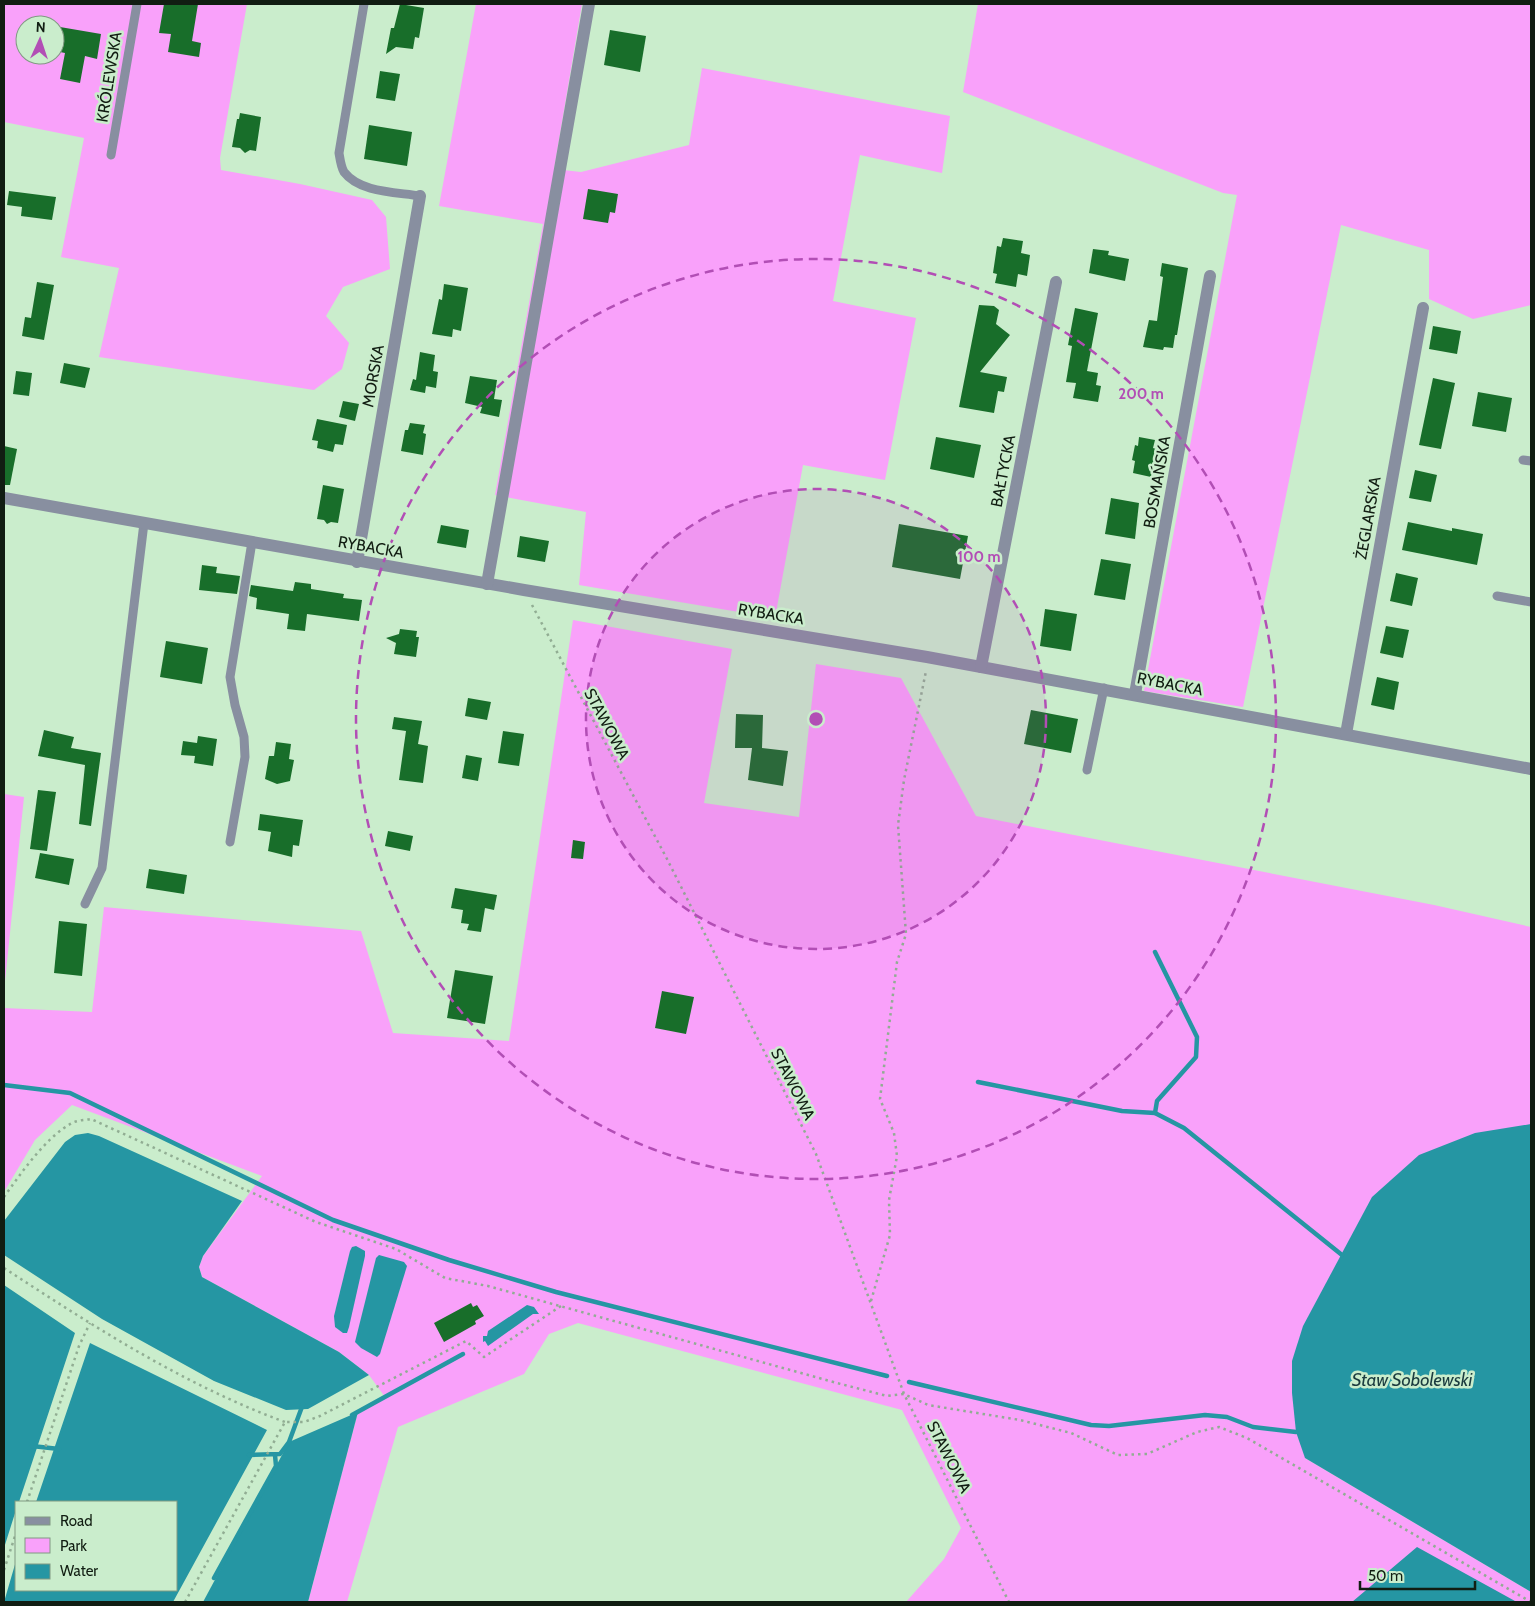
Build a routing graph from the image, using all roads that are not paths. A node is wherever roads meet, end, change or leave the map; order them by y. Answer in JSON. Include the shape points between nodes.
{"nodes":[{"id":1,"x":137,"y":4,"type":"edge"},
{"id":2,"x":364,"y":4,"type":"edge"},
{"id":3,"x":589,"y":4,"type":"edge"},
{"id":4,"x":111,"y":155,"type":"dead end"},
{"id":5,"x":420,"y":196,"type":"joint"},
{"id":6,"x":1210,"y":276,"type":"dead end"},
{"id":7,"x":1056,"y":282,"type":"dead end"},
{"id":8,"x":1423,"y":308,"type":"dead end"},
{"id":9,"x":4,"y":498,"type":"edge"},
{"id":10,"x":144,"y":523,"type":"junction"},
{"id":11,"x":252,"y":542,"type":"junction"},
{"id":12,"x":357,"y":562,"type":"junction"},
{"id":13,"x":486,"y":584,"type":"junction"},
{"id":14,"x":1497,"y":596,"type":"dead end"},
{"id":15,"x":1531,"y":602,"type":"edge"},
{"id":16,"x":980,"y":667,"type":"junction"},
{"id":17,"x":1104,"y":688,"type":"junction"},
{"id":18,"x":1135,"y":694,"type":"junction"},
{"id":19,"x":1346,"y":734,"type":"junction"},
{"id":20,"x":1531,"y":769,"type":"edge"},
{"id":21,"x":1087,"y":770,"type":"dead end"},
{"id":22,"x":230,"y":842,"type":"dead end"},
{"id":23,"x":84,"y":904,"type":"dead end"}],
"edges":[{"from":1,"to":4,"type":"lane","name":"KRÓLEWSKA"},
{"from":2,"to":5,"type":"lane","via":[[339,153],[343,171],[356,182],[376,189]]},
{"from":3,"to":13,"type":"street"},
{"from":5,"to":12,"type":"street","name":"MORSKA"},
{"from":6,"to":18,"type":"street","name":"BOSMAŃSKA"},
{"from":7,"to":16,"type":"street","name":"BAŁTYCKA"},
{"from":8,"to":19,"type":"street","name":"ŻEGLARSKA"},
{"from":9,"to":10,"type":"street","name":"RYBACKA"},
{"from":10,"to":11,"type":"street","name":"RYBACKA"},
{"from":10,"to":23,"type":"lane","via":[[102,868]]},
{"from":11,"to":12,"type":"street","name":"RYBACKA"},
{"from":11,"to":22,"type":"lane","via":[[230,676],[244,736],[244,757]]},
{"from":12,"to":13,"type":"street","name":"RYBACKA"},
{"from":13,"to":16,"type":"street","name":"RYBACKA"},
{"from":14,"to":15,"type":"lane"},
{"from":16,"to":17,"type":"street","name":"RYBACKA"},
{"from":17,"to":18,"type":"street","name":"RYBACKA"},
{"from":17,"to":21,"type":"lane"},
{"from":18,"to":19,"type":"street","name":"RYBACKA"},
{"from":19,"to":20,"type":"street","name":"RYBACKA"}]}
